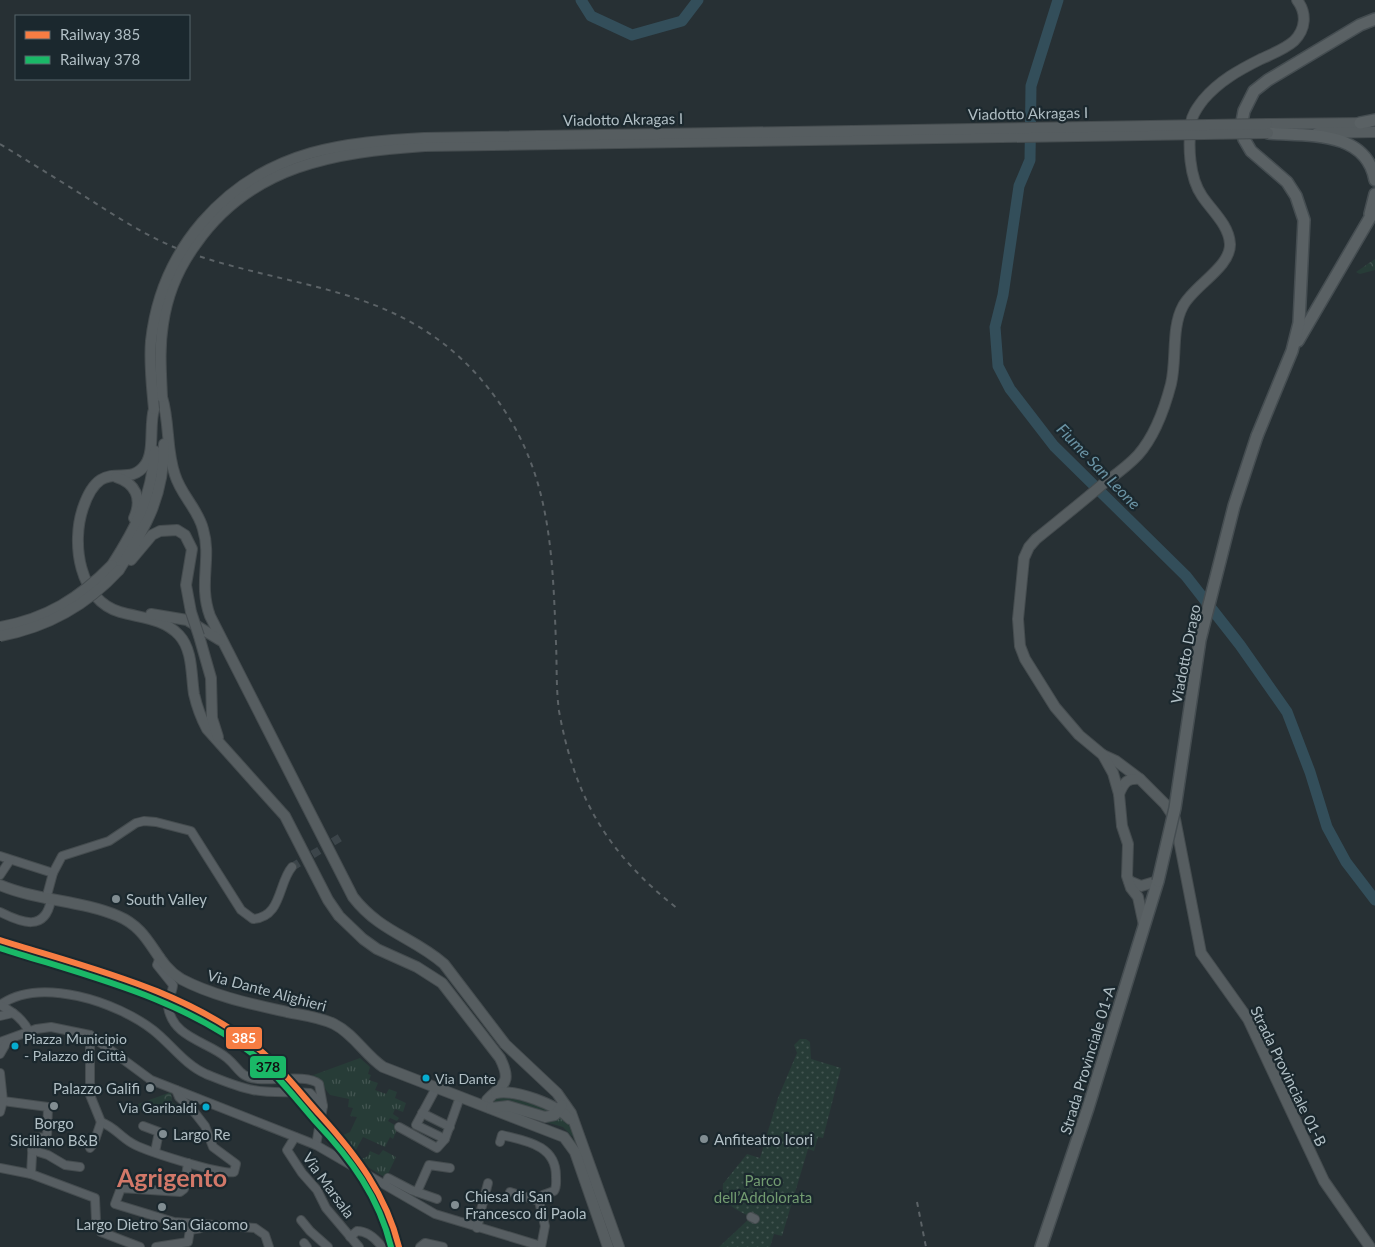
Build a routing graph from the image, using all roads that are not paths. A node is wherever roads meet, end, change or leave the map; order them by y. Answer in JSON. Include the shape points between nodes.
{"nodes":[{"id":1,"x":1298,"y":0,"type":"edge"},
{"id":2,"x":1375,"y":19,"type":"edge"},
{"id":3,"x":1375,"y":122,"type":"edge"},
{"id":4,"x":1360,"y":123,"type":"joint"},
{"id":5,"x":1268,"y":129,"type":"junction"},
{"id":6,"x":1375,"y":132,"type":"edge"},
{"id":7,"x":1375,"y":180,"type":"edge"},
{"id":8,"x":1375,"y":194,"type":"edge"},
{"id":9,"x":1372,"y":213,"type":"edge"},
{"id":10,"x":1292,"y":351,"type":"junction"},
{"id":11,"x":162,"y":397,"type":"junction"},
{"id":12,"x":154,"y":409,"type":"junction"},
{"id":13,"x":107,"y":476,"type":"junction"},
{"id":14,"x":116,"y":568,"type":"junction"},
{"id":15,"x":130,"y":613,"type":"junction"},
{"id":16,"x":0,"y":627,"type":"edge"},
{"id":17,"x":0,"y":636,"type":"edge"},
{"id":18,"x":221,"y":640,"type":"junction"},
{"id":19,"x":223,"y":748,"type":"junction"},
{"id":20,"x":1103,"y":755,"type":"junction"},
{"id":21,"x":1140,"y":779,"type":"junction"},
{"id":22,"x":1119,"y":794,"type":"junction"},
{"id":23,"x":0,"y":856,"type":"edge"},
{"id":24,"x":10,"y":860,"type":"junction"},
{"id":25,"x":292,"y":867,"type":"tunnel mouth"},
{"id":26,"x":53,"y":873,"type":"junction"},
{"id":27,"x":0,"y":875,"type":"edge"},
{"id":28,"x":1158,"y":880,"type":"junction"},
{"id":29,"x":1129,"y":881,"type":"junction"},
{"id":30,"x":0,"y":886,"type":"edge"},
{"id":31,"x":1141,"y":886,"type":"junction"},
{"id":32,"x":1153,"y":896,"type":"junction"},
{"id":33,"x":1138,"y":897,"type":"junction"},
{"id":34,"x":48,"y":899,"type":"junction"},
{"id":35,"x":0,"y":912,"type":"edge"},
{"id":36,"x":1144,"y":926,"type":"junction"},
{"id":37,"x":160,"y":957,"type":"junction"},
{"id":38,"x":5,"y":1008,"type":"edge"},
{"id":39,"x":0,"y":1016,"type":"edge"},
{"id":40,"x":33,"y":1030,"type":"junction"},
{"id":41,"x":90,"y":1035,"type":"junction"},
{"id":42,"x":4,"y":1041,"type":"edge"},
{"id":43,"x":0,"y":1054,"type":"edge"},
{"id":44,"x":0,"y":1073,"type":"edge"},
{"id":45,"x":436,"y":1088,"type":"junction"},
{"id":46,"x":176,"y":1090,"type":"junction"},
{"id":47,"x":460,"y":1097,"type":"junction"},
{"id":48,"x":492,"y":1100,"type":"junction"},
{"id":49,"x":3,"y":1101,"type":"junction"},
{"id":50,"x":561,"y":1105,"type":"junction"},
{"id":51,"x":324,"y":1106,"type":"junction"},
{"id":52,"x":0,"y":1112,"type":"edge"},
{"id":53,"x":422,"y":1113,"type":"junction"},
{"id":54,"x":101,"y":1122,"type":"junction"},
{"id":55,"x":143,"y":1126,"type":"dead end"},
{"id":56,"x":399,"y":1127,"type":"dead end"},
{"id":57,"x":450,"y":1127,"type":"junction"},
{"id":58,"x":296,"y":1137,"type":"junction"},
{"id":59,"x":445,"y":1139,"type":"junction"},
{"id":60,"x":500,"y":1142,"type":"dead end"},
{"id":61,"x":316,"y":1145,"type":"junction"},
{"id":62,"x":90,"y":1148,"type":"dead end"},
{"id":63,"x":32,"y":1150,"type":"junction"},
{"id":64,"x":155,"y":1152,"type":"junction"},
{"id":65,"x":188,"y":1162,"type":"junction"},
{"id":66,"x":80,"y":1167,"type":"dead end"},
{"id":67,"x":0,"y":1168,"type":"edge"},
{"id":68,"x":450,"y":1168,"type":"dead end"},
{"id":69,"x":31,"y":1174,"type":"junction"},
{"id":70,"x":488,"y":1183,"type":"dead end"},
{"id":71,"x":386,"y":1184,"type":"junction"},
{"id":72,"x":417,"y":1192,"type":"junction"},
{"id":73,"x":510,"y":1192,"type":"dead end"},
{"id":74,"x":437,"y":1199,"type":"dead end"},
{"id":75,"x":539,"y":1201,"type":"junction"},
{"id":76,"x":301,"y":1220,"type":"dead end"},
{"id":77,"x":209,"y":1224,"type":"junction"},
{"id":78,"x":477,"y":1228,"type":"junction"},
{"id":79,"x":350,"y":1236,"type":"junction"},
{"id":80,"x":541,"y":1246,"type":"edge"},
{"id":81,"x":140,"y":1247,"type":"edge"},
{"id":82,"x":156,"y":1247,"type":"edge"},
{"id":83,"x":269,"y":1247,"type":"edge"},
{"id":84,"x":328,"y":1247,"type":"edge"},
{"id":85,"x":359,"y":1247,"type":"edge"},
{"id":86,"x":382,"y":1247,"type":"edge"},
{"id":87,"x":420,"y":1247,"type":"edge"},
{"id":88,"x":443,"y":1247,"type":"edge"},
{"id":89,"x":608,"y":1247,"type":"edge"},
{"id":90,"x":619,"y":1247,"type":"edge"},
{"id":91,"x":1041,"y":1247,"type":"edge"},
{"id":92,"x":1370,"y":1247,"type":"edge"}],
"edges":[{"from":1,"to":20,"type":"main road","via":[[1304,11],[1304,20],[1294,41],[1228,77],[1202,102],[1191,121],[1193,177],[1228,234],[1229,253],[1186,299],[1181,310],[1174,370],[1149,439],[1138,455],[1036,539],[1026,554],[1017,634],[1025,659],[1055,707]]},
{"from":2,"to":10,"type":"main road","via":[[1268,80],[1254,91],[1244,111],[1241,127],[1251,151],[1287,182],[1302,210],[1301,304]]},
{"from":3,"to":4,"type":"main road"},
{"from":4,"to":5,"type":"main road"},
{"from":5,"to":6,"type":"main road"},
{"from":5,"to":7,"type":"main road","via":[[1347,142],[1366,158]]},
{"from":5,"to":11,"type":"main road","name":"Viadotto Akragas I","bridge":true,"via":[[425,146],[369,150],[333,157],[294,168],[259,185],[231,205],[204,232],[181,269],[168,303],[161,344]]},
{"from":5,"to":12,"type":"main road","name":"Viadotto Akragas I","bridge":true,"via":[[424,138],[367,142],[311,153],[267,170],[239,187],[210,212],[184,245],[164,286],[154,320],[151,362]]},
{"from":8,"to":9,"type":"main road"},
{"from":9,"to":10,"type":"main road"},
{"from":10,"to":28,"type":"main road","name":"Viadotto Drago","bridge":true,"via":[[1257,436],[1234,506],[1200,640],[1174,808]]},
{"from":11,"to":14,"type":"main road","via":[[164,449],[159,490],[148,523]]},
{"from":11,"to":18,"type":"main road","via":[[168,415],[170,453],[176,478],[197,513],[203,530],[206,543],[205,602]]},
{"from":12,"to":13,"type":"main road","via":[[146,464],[133,474]]},
{"from":12,"to":14,"type":"main road","via":[[155,448],[150,490]]},
{"from":13,"to":14,"type":"main road","via":[[129,482],[138,502]]},
{"from":13,"to":15,"type":"main road","via":[[94,484],[82,510],[78,527],[78,556],[84,577],[98,599],[108,607]]},
{"from":14,"to":16,"type":"main road","bridge":true,"via":[[62,606],[29,621]]},
{"from":14,"to":17,"type":"main road","bridge":true,"via":[[97,592],[66,614],[31,629]]},
{"from":14,"to":19,"type":"main road","bridge":true,"via":[[135,556],[152,535],[168,529],[185,535],[192,549],[186,585],[211,678],[214,731]]},
{"from":15,"to":18,"type":"main road","via":[[187,620]]},
{"from":15,"to":19,"type":"main road","via":[[156,619],[180,636],[188,655],[199,713]]},
{"from":18,"to":50,"type":"main road","via":[[353,897],[373,920],[433,954],[444,964],[505,1044]]},
{"from":19,"to":48,"type":"main road","via":[[285,816],[339,916],[363,940],[432,976],[451,993],[504,1067],[504,1083]]},
{"from":20,"to":21,"type":"main road","name":"Strada Provinciale 01-B"},
{"from":20,"to":22,"type":"main road"},
{"from":21,"to":22,"type":"main road","via":[[1130,778],[1123,783]]},
{"from":21,"to":92,"type":"main road","name":"Strada Provinciale 01-B","via":[[1175,819],[1201,953],[1248,1019],[1324,1181]]},
{"from":22,"to":29,"type":"main road","via":[[1120,817],[1128,844]]},
{"from":23,"to":24,"type":"street"},
{"from":24,"to":26,"type":"street"},
{"from":24,"to":27,"type":"street"},
{"from":25,"to":26,"type":"street","via":[[286,875],[281,896],[270,910],[253,919],[241,910],[194,834],[166,824],[136,823],[109,841],[62,856]]},
{"from":26,"to":34,"type":"street"},
{"from":28,"to":31,"type":"main road"},
{"from":28,"to":32,"type":"main road","name":"Strada Provinciale 01-A"},
{"from":29,"to":31,"type":"main road"},
{"from":29,"to":33,"type":"main road"},
{"from":30,"to":34,"type":"main road","name":"Via Dante Alighieri"},
{"from":31,"to":32,"type":"main road"},
{"from":32,"to":33,"type":"main road"},
{"from":32,"to":36,"type":"main road","name":"Strada Provinciale 01-A"},
{"from":33,"to":36,"type":"main road"},
{"from":34,"to":35,"type":"street","via":[[47,915],[38,921],[20,920]]},
{"from":34,"to":37,"type":"main road","name":"Via Dante Alighieri","via":[[97,908],[132,922],[144,932]]},
{"from":36,"to":91,"type":"main road","name":"Strada Provinciale 01-A"},
{"from":37,"to":45,"type":"main road","name":"Via Dante Alighieri","via":[[174,974],[193,985],[334,1024],[383,1067]]},
{"from":37,"to":51,"type":"street","via":[[157,965],[173,985],[168,1009],[180,1031],[228,1058],[245,1076],[316,1082],[321,1088]]},
{"from":38,"to":39,"type":"street"},
{"from":38,"to":40,"type":"street"},
{"from":38,"to":51,"type":"street","via":[[11,997],[34,991],[90,1000],[142,1023],[204,1073],[253,1090],[310,1092]]},
{"from":40,"to":41,"type":"street","via":[[60,1027]]},
{"from":40,"to":42,"type":"street"},
{"from":41,"to":46,"type":"street","via":[[136,1071]]},
{"from":41,"to":54,"type":"street","via":[[90,1095]]},
{"from":42,"to":43,"type":"street"},
{"from":44,"to":49,"type":"street"},
{"from":45,"to":47,"type":"main road","name":"Via Dante Alighieri"},
{"from":45,"to":53,"type":"street"},
{"from":46,"to":58,"type":"street"},
{"from":46,"to":65,"type":"street","via":[[205,1126],[213,1147],[235,1163],[236,1169],[231,1174]]},
{"from":47,"to":48,"type":"main road","name":"Via Dante Alighieri","via":[[476,1103]]},
{"from":47,"to":57,"type":"street"},
{"from":48,"to":50,"type":"main road","via":[[510,1093]]},
{"from":48,"to":50,"type":"main road","via":[[548,1117],[555,1115]]},
{"from":48,"to":89,"type":"main road","via":[[554,1132],[570,1144]]},
{"from":49,"to":52,"type":"street"},
{"from":49,"to":63,"type":"street","via":[[48,1107],[46,1138],[33,1138]]},
{"from":50,"to":90,"type":"main road","via":[[576,1125]]},
{"from":51,"to":61,"type":"street"},
{"from":53,"to":57,"type":"street"},
{"from":53,"to":59,"type":"street","via":[[416,1124]]},
{"from":54,"to":62,"type":"street"},
{"from":54,"to":64,"type":"street","via":[[113,1127],[136,1146]]},
{"from":55,"to":64,"type":"street","via":[[159,1132]]},
{"from":56,"to":59,"type":"street","via":[[437,1148]]},
{"from":57,"to":59,"type":"street"},
{"from":58,"to":61,"type":"street"},
{"from":58,"to":79,"type":"street","name":"Via Marsala","via":[[287,1150],[317,1190],[326,1208]]},
{"from":60,"to":75,"type":"street","via":[[502,1135],[537,1144],[552,1156],[556,1188]]},
{"from":61,"to":71,"type":"street"},
{"from":63,"to":66,"type":"street","via":[[65,1165]]},
{"from":63,"to":69,"type":"street"},
{"from":64,"to":65,"type":"street"},
{"from":65,"to":77,"type":"street","via":[[184,1189],[180,1192],[121,1188],[116,1204],[174,1222]]},
{"from":67,"to":69,"type":"street"},
{"from":68,"to":72,"type":"street","via":[[428,1165]]},
{"from":69,"to":81,"type":"street","via":[[95,1198],[96,1220],[101,1232]]},
{"from":70,"to":78,"type":"street"},
{"from":71,"to":72,"type":"street","via":[[388,1178]]},
{"from":71,"to":78,"type":"street","via":[[435,1214]]},
{"from":72,"to":74,"type":"street"},
{"from":73,"to":75,"type":"street"},
{"from":75,"to":80,"type":"street","via":[[545,1226]]},
{"from":76,"to":84,"type":"street"},
{"from":77,"to":82,"type":"street","via":[[190,1230],[188,1242]]},
{"from":77,"to":83,"type":"street","via":[[258,1229],[266,1237]]},
{"from":78,"to":80,"type":"street"},
{"from":79,"to":85,"type":"street","name":"Via Marsala"},
{"from":79,"to":86,"type":"street","via":[[362,1231]]},
{"from":87,"to":88,"type":"street","via":[[424,1243]]}]}
